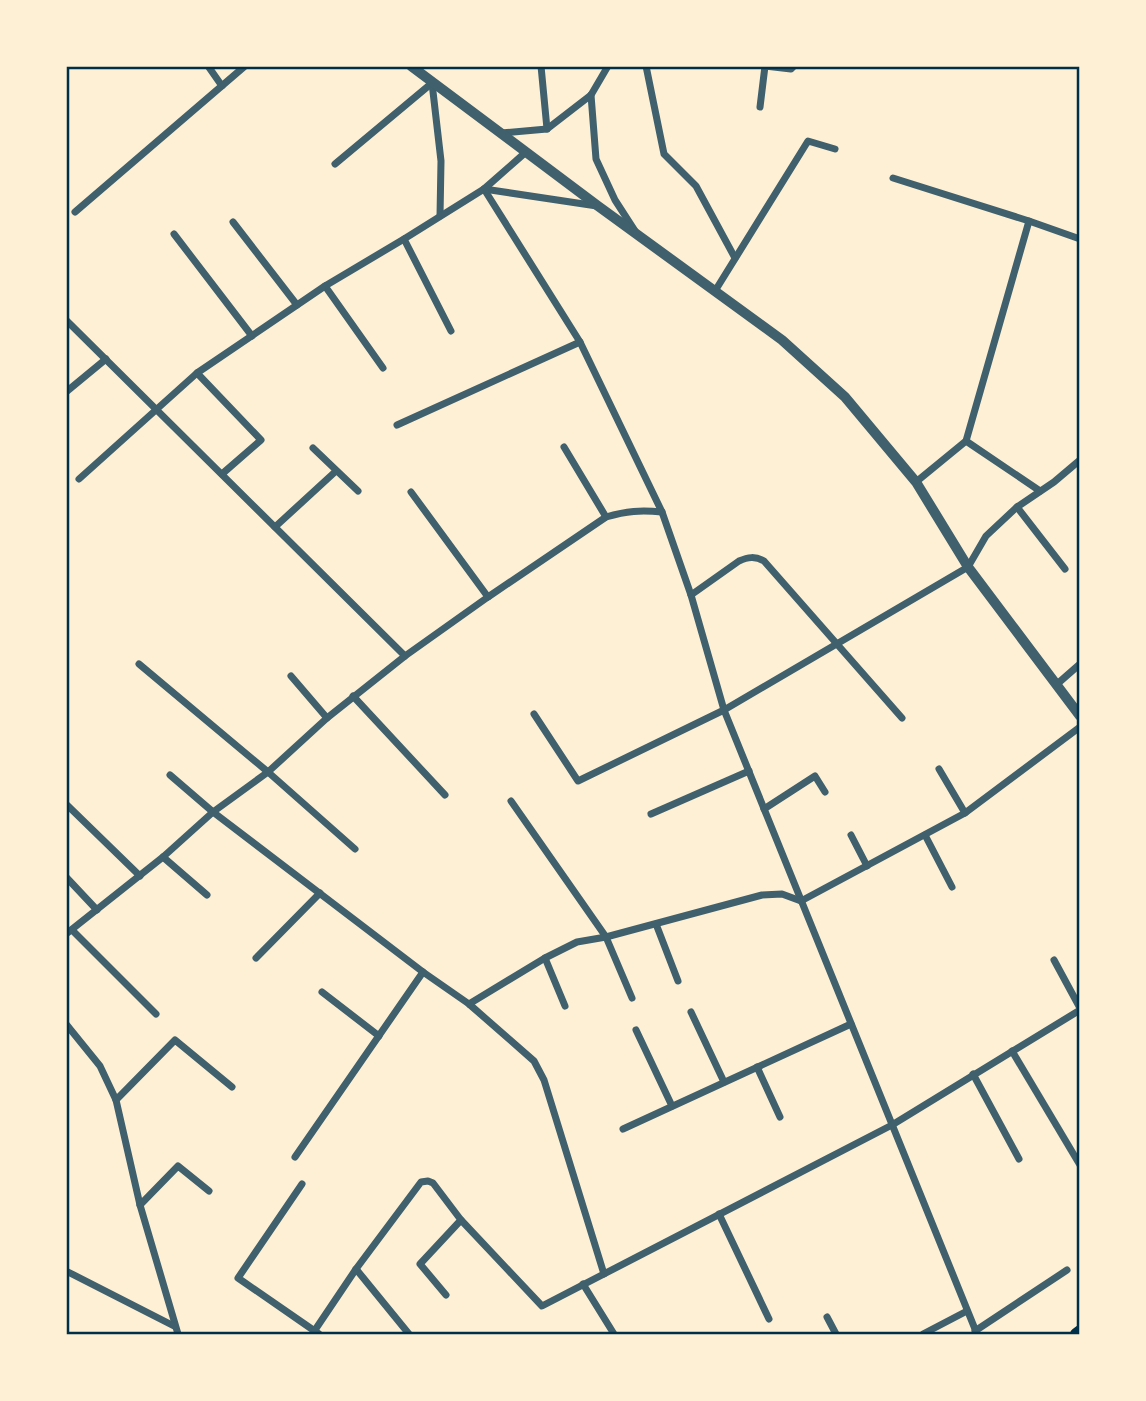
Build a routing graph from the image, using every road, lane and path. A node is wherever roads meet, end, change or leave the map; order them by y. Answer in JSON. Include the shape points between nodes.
{"nodes":[{"id":1,"x":208,"y":66,"type":"edge"},
{"id":2,"x":244,"y":66,"type":"edge"},
{"id":3,"x":411,"y":66,"type":"edge"},
{"id":4,"x":541,"y":66,"type":"edge"},
{"id":5,"x":608,"y":66,"type":"edge"},
{"id":6,"x":646,"y":66,"type":"edge"},
{"id":7,"x":765,"y":66,"type":"edge"},
{"id":8,"x":794,"y":66,"type":"edge"},
{"id":9,"x":432,"y":83,"type":"junction"},
{"id":10,"x":222,"y":86,"type":"junction"},
{"id":11,"x":591,"y":95,"type":"junction"},
{"id":12,"x":760,"y":107,"type":"dead end"},
{"id":13,"x":547,"y":129,"type":"junction"},
{"id":14,"x":501,"y":133,"type":"junction"},
{"id":15,"x":835,"y":149,"type":"dead end"},
{"id":16,"x":526,"y":152,"type":"junction"},
{"id":17,"x":335,"y":164,"type":"dead end"},
{"id":18,"x":893,"y":178,"type":"dead end"},
{"id":19,"x":484,"y":189,"type":"junction"},
{"id":20,"x":598,"y":206,"type":"junction"},
{"id":21,"x":75,"y":212,"type":"dead end"},
{"id":22,"x":440,"y":216,"type":"junction"},
{"id":23,"x":1029,"y":221,"type":"junction"},
{"id":24,"x":233,"y":222,"type":"dead end"},
{"id":25,"x":637,"y":233,"type":"junction"},
{"id":26,"x":174,"y":234,"type":"dead end"},
{"id":27,"x":404,"y":239,"type":"junction"},
{"id":28,"x":1080,"y":239,"type":"edge"},
{"id":29,"x":735,"y":258,"type":"junction"},
{"id":30,"x":325,"y":286,"type":"junction"},
{"id":31,"x":715,"y":291,"type":"junction"},
{"id":32,"x":297,"y":305,"type":"junction"},
{"id":33,"x":66,"y":320,"type":"edge"},
{"id":34,"x":451,"y":331,"type":"dead end"},
{"id":35,"x":252,"y":336,"type":"junction"},
{"id":36,"x":580,"y":342,"type":"junction"},
{"id":37,"x":106,"y":359,"type":"junction"},
{"id":38,"x":383,"y":368,"type":"dead end"},
{"id":39,"x":197,"y":373,"type":"junction"},
{"id":40,"x":66,"y":392,"type":"edge"},
{"id":41,"x":157,"y":410,"type":"junction"},
{"id":42,"x":397,"y":425,"type":"dead end"},
{"id":43,"x":966,"y":442,"type":"junction"},
{"id":44,"x":564,"y":447,"type":"dead end"},
{"id":45,"x":313,"y":448,"type":"dead end"},
{"id":46,"x":1080,"y":460,"type":"edge"},
{"id":47,"x":336,"y":471,"type":"junction"},
{"id":48,"x":222,"y":474,"type":"junction"},
{"id":49,"x":79,"y":479,"type":"dead end"},
{"id":50,"x":916,"y":482,"type":"junction"},
{"id":51,"x":1041,"y":491,"type":"junction"},
{"id":52,"x":358,"y":492,"type":"dead end"},
{"id":53,"x":411,"y":492,"type":"dead end"},
{"id":54,"x":1017,"y":508,"type":"junction"},
{"id":55,"x":662,"y":512,"type":"junction"},
{"id":56,"x":606,"y":517,"type":"junction"},
{"id":57,"x":275,"y":527,"type":"junction"},
{"id":58,"x":968,"y":566,"type":"junction"},
{"id":59,"x":1065,"y":569,"type":"dead end"},
{"id":60,"x":691,"y":595,"type":"junction"},
{"id":61,"x":488,"y":597,"type":"junction"},
{"id":62,"x":838,"y":643,"type":"junction"},
{"id":63,"x":405,"y":656,"type":"junction"},
{"id":64,"x":139,"y":664,"type":"dead end"},
{"id":65,"x":1080,"y":664,"type":"edge"},
{"id":66,"x":291,"y":676,"type":"dead end"},
{"id":67,"x":1056,"y":685,"type":"junction"},
{"id":68,"x":353,"y":696,"type":"junction"},
{"id":69,"x":724,"y":710,"type":"junction"},
{"id":70,"x":534,"y":714,"type":"dead end"},
{"id":71,"x":1080,"y":716,"type":"edge"},
{"id":72,"x":327,"y":718,"type":"junction"},
{"id":73,"x":902,"y":718,"type":"dead end"},
{"id":74,"x":1080,"y":727,"type":"edge"},
{"id":75,"x":939,"y":769,"type":"dead end"},
{"id":76,"x":749,"y":771,"type":"junction"},
{"id":77,"x":268,"y":772,"type":"junction"},
{"id":78,"x":170,"y":775,"type":"dead end"},
{"id":79,"x":824,"y":792,"type":"dead end"},
{"id":80,"x":445,"y":795,"type":"dead end"},
{"id":81,"x":511,"y":802,"type":"dead end"},
{"id":82,"x":66,"y":804,"type":"edge"},
{"id":83,"x":764,"y":809,"type":"junction"},
{"id":84,"x":213,"y":812,"type":"junction"},
{"id":85,"x":965,"y":813,"type":"junction"},
{"id":86,"x":651,"y":814,"type":"dead end"},
{"id":87,"x":851,"y":835,"type":"dead end"},
{"id":88,"x":925,"y":835,"type":"junction"},
{"id":89,"x":355,"y":849,"type":"dead end"},
{"id":90,"x":163,"y":856,"type":"junction"},
{"id":91,"x":867,"y":866,"type":"junction"},
{"id":92,"x":140,"y":876,"type":"junction"},
{"id":93,"x":66,"y":877,"type":"edge"},
{"id":94,"x":952,"y":887,"type":"dead end"},
{"id":95,"x":320,"y":893,"type":"junction"},
{"id":96,"x":207,"y":895,"type":"dead end"},
{"id":97,"x":801,"y":901,"type":"junction"},
{"id":98,"x":97,"y":910,"type":"junction"},
{"id":99,"x":656,"y":924,"type":"junction"},
{"id":100,"x":69,"y":932,"type":"edge"},
{"id":101,"x":606,"y":937,"type":"junction"},
{"id":102,"x":256,"y":958,"type":"dead end"},
{"id":103,"x":545,"y":958,"type":"junction"},
{"id":104,"x":1054,"y":960,"type":"dead end"},
{"id":105,"x":423,"y":972,"type":"junction"},
{"id":106,"x":678,"y":981,"type":"dead end"},
{"id":107,"x":322,"y":992,"type":"dead end"},
{"id":108,"x":632,"y":998,"type":"dead end"},
{"id":109,"x":468,"y":1003,"type":"junction"},
{"id":110,"x":565,"y":1006,"type":"dead end"},
{"id":111,"x":1080,"y":1009,"type":"edge"},
{"id":112,"x":691,"y":1012,"type":"dead end"},
{"id":113,"x":156,"y":1014,"type":"dead end"},
{"id":114,"x":66,"y":1024,"type":"edge"},
{"id":115,"x":851,"y":1024,"type":"junction"},
{"id":116,"x":636,"y":1030,"type":"dead end"},
{"id":117,"x":379,"y":1036,"type":"junction"},
{"id":118,"x":1013,"y":1051,"type":"junction"},
{"id":119,"x":757,"y":1066,"type":"junction"},
{"id":120,"x":973,"y":1074,"type":"junction"},
{"id":121,"x":724,"y":1082,"type":"junction"},
{"id":122,"x":232,"y":1087,"type":"dead end"},
{"id":123,"x":116,"y":1100,"type":"junction"},
{"id":124,"x":672,"y":1106,"type":"junction"},
{"id":125,"x":780,"y":1117,"type":"dead end"},
{"id":126,"x":892,"y":1125,"type":"junction"},
{"id":127,"x":623,"y":1129,"type":"dead end"},
{"id":128,"x":295,"y":1157,"type":"dead end"},
{"id":129,"x":1019,"y":1158,"type":"dead end"},
{"id":130,"x":1080,"y":1165,"type":"edge"},
{"id":131,"x":302,"y":1184,"type":"dead end"},
{"id":132,"x":209,"y":1191,"type":"dead end"},
{"id":133,"x":140,"y":1205,"type":"junction"},
{"id":134,"x":719,"y":1214,"type":"junction"},
{"id":135,"x":461,"y":1220,"type":"junction"},
{"id":136,"x":356,"y":1269,"type":"junction"},
{"id":137,"x":1067,"y":1270,"type":"dead end"},
{"id":138,"x":66,"y":1271,"type":"edge"},
{"id":139,"x":604,"y":1274,"type":"junction"},
{"id":140,"x":583,"y":1284,"type":"junction"},
{"id":141,"x":446,"y":1295,"type":"dead end"},
{"id":142,"x":967,"y":1311,"type":"junction"},
{"id":143,"x":827,"y":1317,"type":"dead end"},
{"id":144,"x":769,"y":1319,"type":"dead end"},
{"id":145,"x":174,"y":1326,"type":"junction"},
{"id":146,"x":317,"y":1332,"type":"edge"},
{"id":147,"x":976,"y":1333,"type":"edge"},
{"id":148,"x":177,"y":1335,"type":"edge"},
{"id":149,"x":409,"y":1335,"type":"edge"},
{"id":150,"x":614,"y":1335,"type":"edge"},
{"id":151,"x":836,"y":1335,"type":"edge"},
{"id":152,"x":923,"y":1335,"type":"edge"}],
"edges":[{"from":1,"to":10,"type":"street"},
{"from":2,"to":10,"type":"street"},
{"from":3,"to":9,"type":"street"},
{"from":4,"to":13,"type":"street"},
{"from":5,"to":11,"type":"street"},
{"from":6,"to":29,"type":"street","via":[[664,154],[696,186]]},
{"from":7,"to":8,"type":"street"},
{"from":7,"to":12,"type":"street"},
{"from":9,"to":14,"type":"street"},
{"from":9,"to":17,"type":"street"},
{"from":9,"to":22,"type":"street","via":[[441,161]]},
{"from":10,"to":21,"type":"street"},
{"from":11,"to":13,"type":"street"},
{"from":11,"to":25,"type":"street","via":[[596,159]]},
{"from":13,"to":14,"type":"street"},
{"from":14,"to":16,"type":"street"},
{"from":15,"to":29,"type":"street","via":[[808,141]]},
{"from":16,"to":19,"type":"street"},
{"from":16,"to":20,"type":"street"},
{"from":18,"to":23,"type":"street"},
{"from":19,"to":20,"type":"street"},
{"from":19,"to":22,"type":"street"},
{"from":19,"to":36,"type":"street"},
{"from":20,"to":25,"type":"street"},
{"from":22,"to":27,"type":"street"},
{"from":23,"to":28,"type":"street"},
{"from":23,"to":43,"type":"street"},
{"from":24,"to":32,"type":"street"},
{"from":25,"to":31,"type":"street"},
{"from":26,"to":35,"type":"street"},
{"from":27,"to":30,"type":"street"},
{"from":27,"to":34,"type":"street"},
{"from":29,"to":31,"type":"street"},
{"from":30,"to":32,"type":"street"},
{"from":30,"to":38,"type":"street"},
{"from":31,"to":50,"type":"street","via":[[782,340],[845,397]]},
{"from":32,"to":35,"type":"street"},
{"from":33,"to":37,"type":"street"},
{"from":35,"to":39,"type":"street"},
{"from":36,"to":42,"type":"street"},
{"from":36,"to":55,"type":"street"},
{"from":37,"to":40,"type":"street"},
{"from":37,"to":41,"type":"street"},
{"from":39,"to":41,"type":"street"},
{"from":39,"to":48,"type":"street","via":[[261,440]]},
{"from":41,"to":48,"type":"street"},
{"from":41,"to":49,"type":"street"},
{"from":43,"to":50,"type":"street"},
{"from":43,"to":51,"type":"street"},
{"from":44,"to":56,"type":"street"},
{"from":45,"to":47,"type":"street"},
{"from":46,"to":51,"type":"street"},
{"from":47,"to":52,"type":"street"},
{"from":47,"to":57,"type":"street"},
{"from":48,"to":57,"type":"street"},
{"from":50,"to":58,"type":"street"},
{"from":51,"to":54,"type":"street"},
{"from":53,"to":61,"type":"street"},
{"from":54,"to":58,"type":"street","via":[[986,536]]},
{"from":54,"to":59,"type":"street"},
{"from":55,"to":56,"type":"street","via":[[628,511]]},
{"from":55,"to":60,"type":"street"},
{"from":56,"to":61,"type":"street"},
{"from":57,"to":63,"type":"street"},
{"from":58,"to":62,"type":"street"},
{"from":58,"to":67,"type":"street"},
{"from":60,"to":62,"type":"street","via":[[739,561],[758,558]]},
{"from":60,"to":69,"type":"street"},
{"from":61,"to":63,"type":"street"},
{"from":62,"to":69,"type":"street"},
{"from":62,"to":73,"type":"street"},
{"from":63,"to":68,"type":"street"},
{"from":64,"to":77,"type":"street"},
{"from":65,"to":67,"type":"street"},
{"from":66,"to":72,"type":"street"},
{"from":67,"to":71,"type":"street"},
{"from":68,"to":72,"type":"street"},
{"from":68,"to":80,"type":"street"},
{"from":69,"to":70,"type":"street","via":[[578,781]]},
{"from":69,"to":76,"type":"street"},
{"from":72,"to":77,"type":"street"},
{"from":74,"to":85,"type":"street"},
{"from":75,"to":85,"type":"street"},
{"from":76,"to":83,"type":"street"},
{"from":76,"to":86,"type":"street"},
{"from":77,"to":84,"type":"street"},
{"from":77,"to":89,"type":"street"},
{"from":78,"to":84,"type":"street"},
{"from":79,"to":83,"type":"street","via":[[815,776]]},
{"from":81,"to":101,"type":"street"},
{"from":82,"to":92,"type":"street"},
{"from":83,"to":97,"type":"street"},
{"from":84,"to":90,"type":"street"},
{"from":84,"to":95,"type":"street"},
{"from":85,"to":88,"type":"street"},
{"from":87,"to":91,"type":"street"},
{"from":88,"to":91,"type":"street"},
{"from":88,"to":94,"type":"street"},
{"from":90,"to":92,"type":"street"},
{"from":90,"to":96,"type":"street"},
{"from":91,"to":97,"type":"street"},
{"from":92,"to":98,"type":"street"},
{"from":93,"to":98,"type":"street"},
{"from":95,"to":102,"type":"street"},
{"from":95,"to":105,"type":"street"},
{"from":97,"to":99,"type":"street","via":[[782,894],[762,895]]},
{"from":97,"to":115,"type":"street"},
{"from":98,"to":100,"type":"street"},
{"from":99,"to":101,"type":"street"},
{"from":99,"to":106,"type":"street"},
{"from":100,"to":113,"type":"street"},
{"from":101,"to":103,"type":"street","via":[[577,942]]},
{"from":101,"to":108,"type":"street"},
{"from":103,"to":109,"type":"street"},
{"from":103,"to":110,"type":"street"},
{"from":104,"to":111,"type":"street"},
{"from":105,"to":109,"type":"street"},
{"from":105,"to":117,"type":"street"},
{"from":107,"to":117,"type":"street"},
{"from":109,"to":139,"type":"street","via":[[540,1070]]},
{"from":111,"to":118,"type":"street"},
{"from":112,"to":121,"type":"street"},
{"from":114,"to":123,"type":"street","via":[[100,1066]]},
{"from":115,"to":119,"type":"street"},
{"from":115,"to":126,"type":"street"},
{"from":116,"to":124,"type":"street"},
{"from":117,"to":128,"type":"street"},
{"from":118,"to":120,"type":"street"},
{"from":118,"to":130,"type":"street"},
{"from":119,"to":121,"type":"street"},
{"from":119,"to":125,"type":"street"},
{"from":120,"to":126,"type":"street"},
{"from":120,"to":129,"type":"street"},
{"from":121,"to":124,"type":"street"},
{"from":122,"to":123,"type":"street","via":[[175,1040]]},
{"from":123,"to":133,"type":"street"},
{"from":124,"to":127,"type":"street"},
{"from":126,"to":134,"type":"street"},
{"from":126,"to":142,"type":"street"},
{"from":131,"to":146,"type":"street","via":[[238,1278]]},
{"from":132,"to":133,"type":"street","via":[[178,1166]]},
{"from":133,"to":145,"type":"street"},
{"from":134,"to":139,"type":"street"},
{"from":134,"to":144,"type":"street"},
{"from":135,"to":136,"type":"street","via":[[433,1183],[421,1182]]},
{"from":135,"to":140,"type":"street","via":[[542,1306]]},
{"from":135,"to":141,"type":"street","via":[[419,1264]]},
{"from":136,"to":146,"type":"street"},
{"from":136,"to":149,"type":"street"},
{"from":137,"to":147,"type":"street"},
{"from":138,"to":145,"type":"street"},
{"from":139,"to":140,"type":"street"},
{"from":140,"to":150,"type":"street"},
{"from":142,"to":147,"type":"street"},
{"from":142,"to":152,"type":"street"},
{"from":143,"to":151,"type":"street"},
{"from":145,"to":148,"type":"street"}]}
